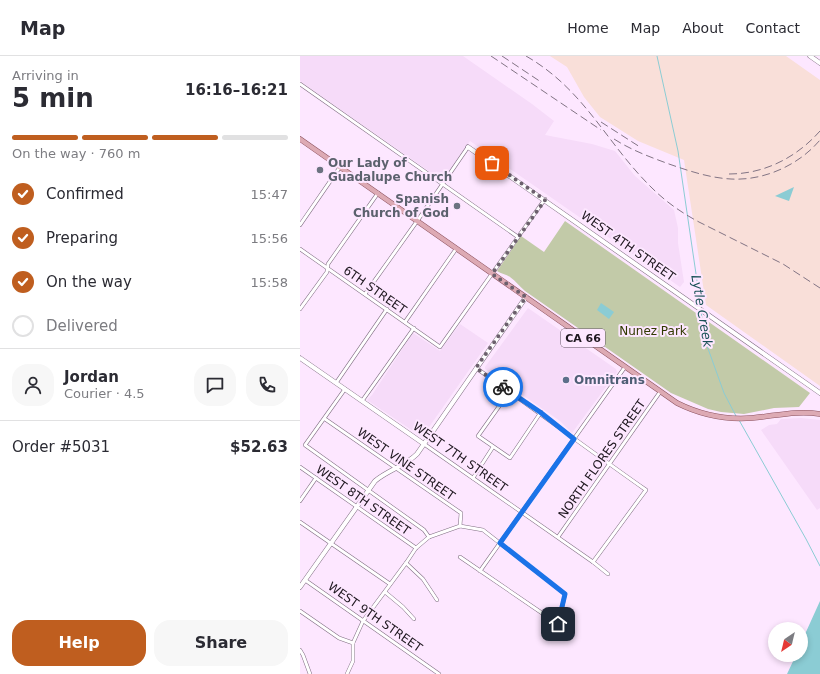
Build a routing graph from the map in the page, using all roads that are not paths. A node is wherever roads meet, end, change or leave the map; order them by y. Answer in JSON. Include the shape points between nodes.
{"nodes":[{"id":1,"x":810,"y":56,"type":"edge"},
{"id":2,"x":820,"y":63,"type":"edge"},
{"id":3,"x":300,"y":84,"type":"edge"},
{"id":4,"x":300,"y":139,"type":"edge"},
{"id":5,"x":468,"y":147,"type":"joint"},
{"id":6,"x":340,"y":167,"type":"junction"},
{"id":7,"x":443,"y":184,"type":"junction"},
{"id":8,"x":378,"y":194,"type":"junction"},
{"id":9,"x":545,"y":200,"type":"junction"},
{"id":10,"x":417,"y":221,"type":"junction"},
{"id":11,"x":300,"y":225,"type":"edge"},
{"id":12,"x":518,"y":237,"type":"junction"},
{"id":13,"x":300,"y":249,"type":"edge"},
{"id":14,"x":456,"y":249,"type":"junction"},
{"id":15,"x":327,"y":268,"type":"junction"},
{"id":16,"x":492,"y":274,"type":"junction"},
{"id":17,"x":365,"y":294,"type":"junction"},
{"id":18,"x":526,"y":297,"type":"junction"},
{"id":19,"x":301,"y":304,"type":"edge"},
{"id":20,"x":300,"y":309,"type":"edge"},
{"id":21,"x":387,"y":309,"type":"junction"},
{"id":22,"x":405,"y":322,"type":"junction"},
{"id":23,"x":414,"y":328,"type":"junction"},
{"id":24,"x":300,"y":358,"type":"edge"},
{"id":25,"x":625,"y":367,"type":"junction"},
{"id":26,"x":476,"y":368,"type":"junction"},
{"id":27,"x":336,"y":383,"type":"junction"},
{"id":28,"x":345,"y":389,"type":"junction"},
{"id":29,"x":510,"y":391,"type":"junction"},
{"id":30,"x":660,"y":392,"type":"junction"},
{"id":31,"x":820,"y":393,"type":"edge"},
{"id":32,"x":362,"y":401,"type":"junction"},
{"id":33,"x":540,"y":412,"type":"junction"},
{"id":34,"x":820,"y":414,"type":"edge"},
{"id":35,"x":325,"y":418,"type":"junction"},
{"id":36,"x":574,"y":439,"type":"junction"},
{"id":37,"x":424,"y":444,"type":"junction"},
{"id":38,"x":493,"y":447,"type":"junction"},
{"id":39,"x":609,"y":464,"type":"junction"},
{"id":40,"x":300,"y":466,"type":"edge"},
{"id":41,"x":397,"y":468,"type":"junction"},
{"id":42,"x":316,"y":478,"type":"junction"},
{"id":43,"x":473,"y":478,"type":"junction"},
{"id":44,"x":369,"y":490,"type":"junction"},
{"id":45,"x":300,"y":501,"type":"edge"},
{"id":46,"x":357,"y":507,"type":"junction"},
{"id":47,"x":522,"y":513,"type":"junction"},
{"id":48,"x":300,"y":522,"type":"edge"},
{"id":49,"x":460,"y":526,"type":"junction"},
{"id":50,"x":429,"y":537,"type":"junction"},
{"id":51,"x":558,"y":537,"type":"junction"},
{"id":52,"x":500,"y":543,"type":"junction"},
{"id":53,"x":331,"y":544,"type":"junction"},
{"id":54,"x":416,"y":548,"type":"junction"},
{"id":55,"x":460,"y":557,"type":"dead end"},
{"id":56,"x":593,"y":562,"type":"junction"},
{"id":57,"x":406,"y":563,"type":"junction"},
{"id":58,"x":480,"y":571,"type":"junction"},
{"id":59,"x":608,"y":574,"type":"dead end"},
{"id":60,"x":300,"y":577,"type":"edge"},
{"id":61,"x":305,"y":580,"type":"junction"},
{"id":62,"x":390,"y":584,"type":"junction"},
{"id":63,"x":300,"y":587,"type":"edge"},
{"id":64,"x":384,"y":592,"type":"junction"},
{"id":65,"x":437,"y":600,"type":"dead end"},
{"id":66,"x":300,"y":611,"type":"edge"},
{"id":67,"x":414,"y":619,"type":"dead end"},
{"id":68,"x":363,"y":621,"type":"junction"},
{"id":69,"x":558,"y":624,"type":"junction"},
{"id":70,"x":556,"y":634,"type":"dead end"},
{"id":71,"x":353,"y":643,"type":"junction"},
{"id":72,"x":300,"y":650,"type":"edge"},
{"id":73,"x":310,"y":674,"type":"edge"},
{"id":74,"x":348,"y":674,"type":"edge"},
{"id":75,"x":439,"y":674,"type":"edge"}],
"edges":[{"from":1,"to":2,"type":"street"},
{"from":3,"to":7,"type":"street"},
{"from":4,"to":6,"type":"main road","number":"CA 66"},
{"from":5,"to":7,"type":"street"},
{"from":5,"to":9,"type":"street","name":"WEST 4TH STREET"},
{"from":6,"to":8,"type":"main road","number":"CA 66"},
{"from":6,"to":11,"type":"street"},
{"from":7,"to":10,"type":"street"},
{"from":7,"to":12,"type":"street"},
{"from":8,"to":10,"type":"main road","number":"CA 66"},
{"from":8,"to":15,"type":"street"},
{"from":9,"to":12,"type":"street"},
{"from":9,"to":31,"type":"street","name":"WEST 4TH STREET"},
{"from":10,"to":14,"type":"main road","number":"CA 66"},
{"from":10,"to":17,"type":"street"},
{"from":12,"to":16,"type":"street"},
{"from":13,"to":15,"type":"street","name":"6TH STREET"},
{"from":14,"to":16,"type":"main road","number":"CA 66"},
{"from":14,"to":22,"type":"street"},
{"from":15,"to":17,"type":"street","name":"6TH STREET"},
{"from":15,"to":19,"type":"street","via":[[327,272]]},
{"from":16,"to":18,"type":"main road","number":"CA 66"},
{"from":16,"to":23,"type":"street","name":"6TH STREET","via":[[440,347]]},
{"from":17,"to":21,"type":"street","name":"6TH STREET"},
{"from":18,"to":25,"type":"main road","number":"CA 66"},
{"from":18,"to":26,"type":"street"},
{"from":19,"to":20,"type":"street"},
{"from":21,"to":22,"type":"street","name":"6TH STREET"},
{"from":21,"to":27,"type":"street"},
{"from":22,"to":23,"type":"street","name":"6TH STREET"},
{"from":23,"to":32,"type":"street"},
{"from":24,"to":27,"type":"street","name":"WEST 7TH STREET"},
{"from":25,"to":30,"type":"main road","number":"CA 66"},
{"from":25,"to":36,"type":"street"},
{"from":26,"to":29,"type":"street"},
{"from":26,"to":37,"type":"street"},
{"from":27,"to":28,"type":"street","name":"WEST 7TH STREET"},
{"from":28,"to":32,"type":"street","name":"WEST 7TH STREET"},
{"from":28,"to":35,"type":"street"},
{"from":29,"to":33,"type":"street"},
{"from":29,"to":38,"type":"street","via":[[478,436]]},
{"from":30,"to":34,"type":"main road","number":"CA 66","via":[[702,414],[726,418],[754,418],[794,412]]},
{"from":30,"to":39,"type":"street","name":"NORTH FLORES STREET"},
{"from":32,"to":37,"type":"street","name":"WEST 7TH STREET"},
{"from":33,"to":36,"type":"street"},
{"from":33,"to":38,"type":"street","via":[[510,458]]},
{"from":35,"to":41,"type":"street","name":"WEST VINE STREET"},
{"from":35,"to":44,"type":"street","via":[[305,446]]},
{"from":36,"to":39,"type":"street"},
{"from":36,"to":47,"type":"street"},
{"from":37,"to":41,"type":"street","via":[[412,460]]},
{"from":37,"to":43,"type":"street","name":"WEST 7TH STREET"},
{"from":38,"to":43,"type":"street"},
{"from":39,"to":51,"type":"street","name":"NORTH FLORES STREET"},
{"from":39,"to":56,"type":"street","via":[[646,490]]},
{"from":40,"to":42,"type":"street","name":"WEST 8TH STREET"},
{"from":41,"to":44,"type":"street","via":[[381,476]]},
{"from":41,"to":49,"type":"street","name":"WEST VINE STREET","via":[[461,513]]},
{"from":42,"to":45,"type":"street"},
{"from":42,"to":46,"type":"street","name":"WEST 8TH STREET"},
{"from":43,"to":47,"type":"street","name":"WEST 7TH STREET"},
{"from":44,"to":46,"type":"street"},
{"from":44,"to":50,"type":"street","via":[[424,530]]},
{"from":46,"to":53,"type":"street"},
{"from":46,"to":54,"type":"street","name":"WEST 8TH STREET"},
{"from":47,"to":51,"type":"street","name":"WEST 7TH STREET"},
{"from":47,"to":52,"type":"street"},
{"from":48,"to":53,"type":"street"},
{"from":49,"to":50,"type":"street"},
{"from":49,"to":52,"type":"street","via":[[483,530]]},
{"from":50,"to":54,"type":"street"},
{"from":51,"to":56,"type":"street","name":"WEST 7TH STREET"},
{"from":52,"to":58,"type":"street"},
{"from":52,"to":69,"type":"street","via":[[565,594]]},
{"from":53,"to":61,"type":"street"},
{"from":53,"to":62,"type":"street"},
{"from":54,"to":57,"type":"street"},
{"from":55,"to":58,"type":"street"},
{"from":56,"to":59,"type":"street","name":"WEST 7TH STREET"},
{"from":57,"to":62,"type":"street"},
{"from":57,"to":65,"type":"street","via":[[423,579]]},
{"from":58,"to":69,"type":"street"},
{"from":60,"to":61,"type":"street","name":"WEST 9TH STREET"},
{"from":61,"to":63,"type":"street"},
{"from":61,"to":68,"type":"street","name":"WEST 9TH STREET"},
{"from":62,"to":64,"type":"street"},
{"from":64,"to":67,"type":"street"},
{"from":64,"to":68,"type":"street"},
{"from":66,"to":71,"type":"street","via":[[339,638]]},
{"from":68,"to":71,"type":"street"},
{"from":68,"to":75,"type":"street","name":"WEST 9TH STREET"},
{"from":69,"to":70,"type":"street"},
{"from":71,"to":74,"type":"street"},
{"from":72,"to":73,"type":"street"}]}
